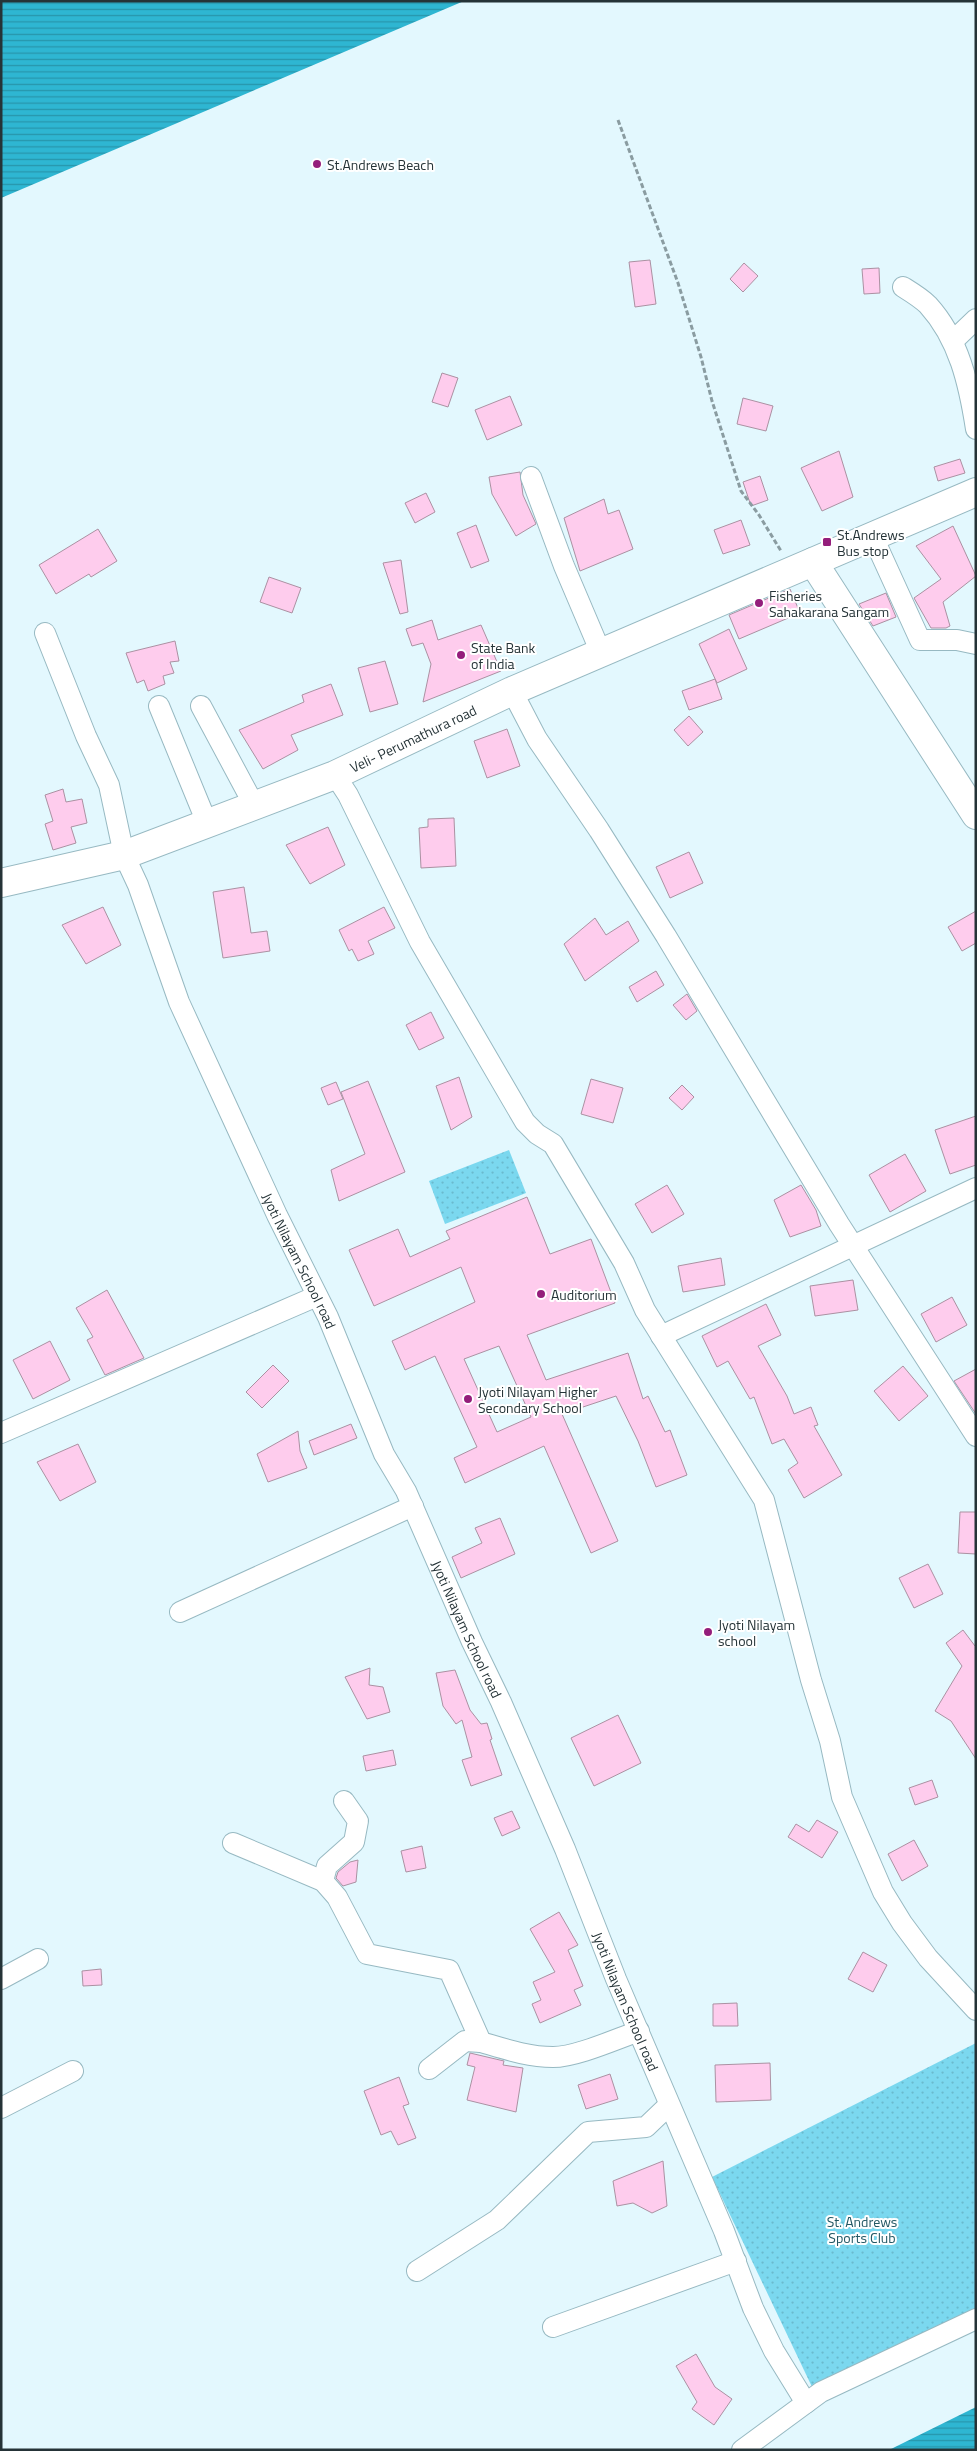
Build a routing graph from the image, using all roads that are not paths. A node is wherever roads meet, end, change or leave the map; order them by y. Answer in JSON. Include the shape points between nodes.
{"nodes":[{"id":1,"x":903,"y":287,"type":"dead end"},
{"id":2,"x":976,"y":319,"type":"edge"},
{"id":3,"x":954,"y":340,"type":"junction"},
{"id":4,"x":976,"y":429,"type":"edge"},
{"id":5,"x":531,"y":477,"type":"dead end"},
{"id":6,"x":976,"y":492,"type":"edge"},
{"id":7,"x":873,"y":537,"type":"junction"},
{"id":8,"x":803,"y":567,"type":"junction"},
{"id":9,"x":45,"y":633,"type":"dead end"},
{"id":10,"x":976,"y":644,"type":"edge"},
{"id":11,"x":601,"y":653,"type":"junction"},
{"id":12,"x":512,"y":691,"type":"junction"},
{"id":13,"x":159,"y":706,"type":"dead end"},
{"id":14,"x":201,"y":706,"type":"dead end"},
{"id":15,"x":335,"y":775,"type":"junction"},
{"id":16,"x":254,"y":805,"type":"junction"},
{"id":17,"x":976,"y":815,"type":"edge"},
{"id":18,"x":207,"y":823,"type":"junction"},
{"id":19,"x":124,"y":855,"type":"junction"},
{"id":20,"x":1,"y":884,"type":"edge"},
{"id":21,"x":976,"y":1188,"type":"edge"},
{"id":22,"x":853,"y":1246,"type":"junction"},
{"id":23,"x":317,"y":1296,"type":"junction"},
{"id":24,"x":661,"y":1336,"type":"junction"},
{"id":25,"x":1,"y":1433,"type":"edge"},
{"id":26,"x":976,"y":1436,"type":"edge"},
{"id":27,"x":413,"y":1506,"type":"junction"},
{"id":28,"x":180,"y":1612,"type":"dead end"},
{"id":29,"x":344,"y":1802,"type":"dead end"},
{"id":30,"x":234,"y":1843,"type":"dead end"},
{"id":31,"x":323,"y":1881,"type":"junction"},
{"id":32,"x":38,"y":1959,"type":"dead end"},
{"id":33,"x":1,"y":1978,"type":"edge"},
{"id":34,"x":976,"y":2010,"type":"edge"},
{"id":35,"x":639,"y":2031,"type":"junction"},
{"id":36,"x":481,"y":2042,"type":"junction"},
{"id":37,"x":429,"y":2069,"type":"dead end"},
{"id":38,"x":73,"y":2071,"type":"dead end"},
{"id":39,"x":669,"y":2105,"type":"junction"},
{"id":40,"x":1,"y":2108,"type":"edge"},
{"id":41,"x":736,"y":2261,"type":"junction"},
{"id":42,"x":417,"y":2271,"type":"dead end"},
{"id":43,"x":976,"y":2319,"type":"edge"},
{"id":44,"x":554,"y":2327,"type":"dead end"},
{"id":45,"x":806,"y":2403,"type":"junction"},
{"id":46,"x":742,"y":2450,"type":"edge"}],
"edges":[{"from":1,"to":3,"type":"street","via":[[927,304]]},
{"from":2,"to":3,"type":"street"},
{"from":3,"to":4,"type":"street","via":[[971,398]]},
{"from":5,"to":11,"type":"street"},
{"from":6,"to":7,"type":"main road","name":"Veli- Perumathura road"},
{"from":7,"to":8,"type":"main road","name":"Veli- Perumathura road"},
{"from":7,"to":10,"type":"street","via":[[920,640],[956,640]]},
{"from":8,"to":11,"type":"main road","name":"Veli- Perumathura road"},
{"from":8,"to":17,"type":"main road"},
{"from":9,"to":19,"type":"street","name":"Jyoti Nilayam School road","via":[[109,785]]},
{"from":11,"to":12,"type":"main road","name":"Veli- Perumathura road"},
{"from":12,"to":15,"type":"main road","name":"Veli- Perumathura road"},
{"from":12,"to":22,"type":"street","via":[[537,739],[666,936]]},
{"from":13,"to":18,"type":"street"},
{"from":14,"to":16,"type":"street"},
{"from":15,"to":16,"type":"main road","name":"Veli- Perumathura road"},
{"from":15,"to":24,"type":"street","via":[[348,795],[420,942],[525,1122],[553,1144],[624,1263],[645,1310]]},
{"from":16,"to":18,"type":"main road","name":"Veli- Perumathura road"},
{"from":18,"to":19,"type":"main road","name":"Veli- Perumathura road"},
{"from":19,"to":20,"type":"main road","name":"Veli- Perumathura road"},
{"from":19,"to":23,"type":"street","name":"Jyoti Nilayam School road","via":[[138,885],[179,1002]]},
{"from":21,"to":22,"type":"street"},
{"from":22,"to":24,"type":"street"},
{"from":22,"to":26,"type":"street"},
{"from":23,"to":25,"type":"street"},
{"from":23,"to":27,"type":"street","name":"Jyoti Nilayam School road","via":[[384,1454]]},
{"from":24,"to":34,"type":"street","via":[[764,1500],[808,1671],[830,1741],[842,1797],[883,1892],[928,1958]]},
{"from":27,"to":28,"type":"street"},
{"from":27,"to":35,"type":"street","name":"Jyoti Nilayam School road","via":[[565,1849]]},
{"from":29,"to":31,"type":"street","via":[[358,1821],[354,1842],[327,1866]]},
{"from":30,"to":31,"type":"street"},
{"from":31,"to":36,"type":"street","via":[[336,1897],[367,1954],[448,1970]]},
{"from":32,"to":33,"type":"street"},
{"from":35,"to":36,"type":"street","via":[[555,2057],[519,2053]]},
{"from":35,"to":39,"type":"street","name":"Jyoti Nilayam School road"},
{"from":36,"to":37,"type":"street","via":[[464,2041]]},
{"from":38,"to":40,"type":"street"},
{"from":39,"to":41,"type":"street","name":"Jyoti Nilayam School road"},
{"from":39,"to":42,"type":"street","via":[[646,2127],[588,2132],[497,2220]]},
{"from":41,"to":44,"type":"street"},
{"from":41,"to":45,"type":"street","name":"Jyoti Nilayam School road","via":[[753,2308],[774,2351]]},
{"from":43,"to":45,"type":"street","via":[[821,2392]]},
{"from":45,"to":46,"type":"street"}]}
